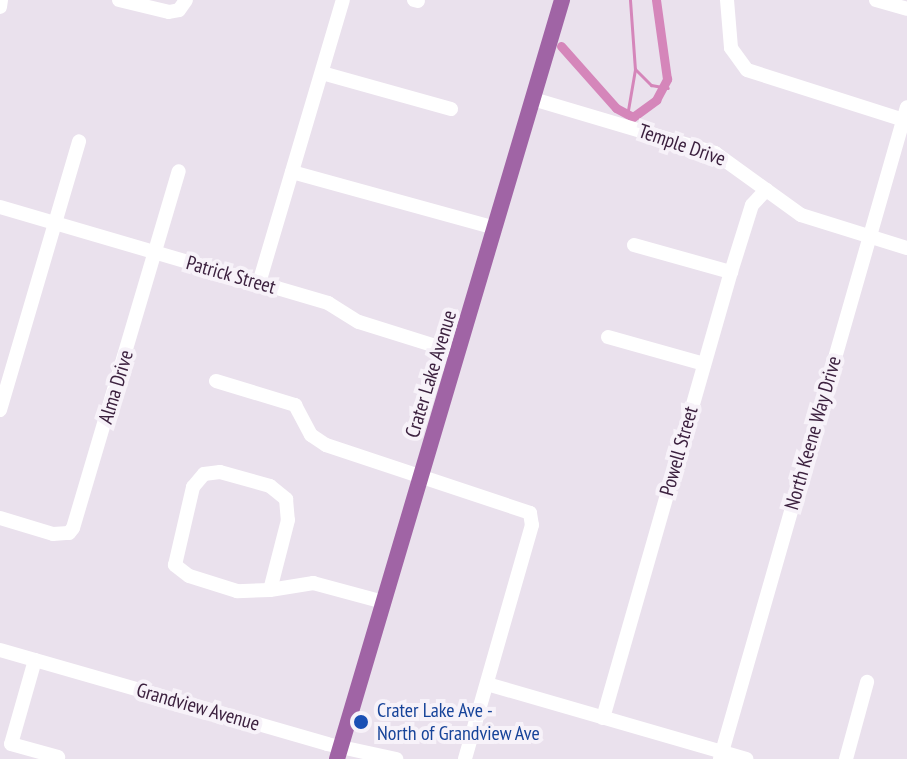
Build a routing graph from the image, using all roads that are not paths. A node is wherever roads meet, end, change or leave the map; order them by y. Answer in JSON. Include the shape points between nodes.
{"nodes":[{"id":1,"x":1,"y":0,"type":"edge"},
{"id":2,"x":119,"y":0,"type":"edge"},
{"id":3,"x":343,"y":0,"type":"edge"},
{"id":4,"x":562,"y":0,"type":"edge"},
{"id":5,"x":727,"y":0,"type":"edge"},
{"id":6,"x":876,"y":0,"type":"edge"},
{"id":7,"x":182,"y":5,"type":"edge"},
{"id":8,"x":0,"y":7,"type":"edge"},
{"id":9,"x":907,"y":9,"type":"edge"},
{"id":10,"x":322,"y":73,"type":"junction"},
{"id":11,"x":533,"y":99,"type":"junction"},
{"id":12,"x":451,"y":109,"type":"dead end"},
{"id":13,"x":905,"y":114,"type":"edge"},
{"id":14,"x":79,"y":141,"type":"dead end"},
{"id":15,"x":179,"y":171,"type":"dead end"},
{"id":16,"x":292,"y":172,"type":"junction"},
{"id":17,"x":766,"y":190,"type":"junction"},
{"id":18,"x":0,"y":207,"type":"edge"},
{"id":19,"x":55,"y":223,"type":"junction"},
{"id":20,"x":495,"y":228,"type":"junction"},
{"id":21,"x":869,"y":236,"type":"junction"},
{"id":22,"x":634,"y":245,"type":"dead end"},
{"id":23,"x":907,"y":248,"type":"edge"},
{"id":24,"x":156,"y":253,"type":"junction"},
{"id":25,"x":731,"y":272,"type":"junction"},
{"id":26,"x":259,"y":283,"type":"junction"},
{"id":27,"x":608,"y":337,"type":"dead end"},
{"id":28,"x":458,"y":353,"type":"junction"},
{"id":29,"x":704,"y":364,"type":"junction"},
{"id":30,"x":216,"y":381,"type":"dead end"},
{"id":31,"x":0,"y":410,"type":"edge"},
{"id":32,"x":422,"y":474,"type":"junction"},
{"id":33,"x":0,"y":518,"type":"edge"},
{"id":34,"x":270,"y":590,"type":"junction"},
{"id":35,"x":384,"y":602,"type":"junction"},
{"id":36,"x":0,"y":650,"type":"edge"},
{"id":37,"x":35,"y":660,"type":"junction"},
{"id":38,"x":867,"y":682,"type":"dead end"},
{"id":39,"x":487,"y":684,"type":"junction"},
{"id":40,"x":603,"y":718,"type":"junction"},
{"id":41,"x":339,"y":752,"type":"edge"},
{"id":42,"x":721,"y":755,"type":"edge"},
{"id":43,"x":58,"y":757,"type":"edge"},
{"id":44,"x":396,"y":759,"type":"edge"},
{"id":45,"x":465,"y":759,"type":"edge"},
{"id":46,"x":746,"y":759,"type":"edge"},
{"id":47,"x":846,"y":759,"type":"edge"}],
"edges":[{"from":1,"to":8,"type":"street"},
{"from":2,"to":7,"type":"street"},
{"from":3,"to":10,"type":"street"},
{"from":4,"to":11,"type":"main road","name":"Crater Lake Avenue"},
{"from":5,"to":13,"type":"street","via":[[731,48],[747,70]]},
{"from":6,"to":9,"type":"street"},
{"from":10,"to":12,"type":"street"},
{"from":10,"to":16,"type":"street"},
{"from":11,"to":17,"type":"street","name":"Temple Drive","via":[[715,153]]},
{"from":11,"to":20,"type":"main road","name":"Crater Lake Avenue"},
{"from":13,"to":21,"type":"street","name":"North Keene Way Drive"},
{"from":14,"to":19,"type":"street"},
{"from":15,"to":24,"type":"street","name":"Alma Drive"},
{"from":16,"to":20,"type":"street"},
{"from":16,"to":26,"type":"street"},
{"from":17,"to":21,"type":"street","name":"Temple Drive","via":[[801,215]]},
{"from":17,"to":25,"type":"street","name":"Powell Street","via":[[752,205]]},
{"from":18,"to":19,"type":"street","name":"Patrick Street"},
{"from":19,"to":24,"type":"street","name":"Patrick Street"},
{"from":19,"to":31,"type":"street"},
{"from":20,"to":28,"type":"main road","name":"Crater Lake Avenue"},
{"from":21,"to":23,"type":"street","name":"Temple Drive"},
{"from":21,"to":42,"type":"street","name":"North Keene Way Drive"},
{"from":22,"to":25,"type":"street"},
{"from":24,"to":26,"type":"street","name":"Patrick Street"},
{"from":24,"to":33,"type":"street","name":"Alma Drive","via":[[73,528],[53,534]]},
{"from":25,"to":29,"type":"street","name":"Powell Street"},
{"from":26,"to":28,"type":"street","name":"Patrick Street","via":[[328,303],[359,322]]},
{"from":27,"to":29,"type":"street"},
{"from":28,"to":32,"type":"main road","name":"Crater Lake Avenue"},
{"from":29,"to":40,"type":"street","name":"Powell Street"},
{"from":30,"to":32,"type":"street","via":[[295,405],[317,440]]},
{"from":32,"to":35,"type":"main road","name":"Crater Lake Avenue"},
{"from":32,"to":39,"type":"street","via":[[530,513],[532,525]]},
{"from":34,"to":34,"type":"street","via":[[237,591],[189,576],[175,565],[193,487],[204,474],[220,472],[270,486],[286,499],[288,520]]},
{"from":34,"to":35,"type":"street","via":[[313,583]]},
{"from":35,"to":41,"type":"main road","name":"Crater Lake Avenue"},
{"from":36,"to":37,"type":"street","name":"Grandview Avenue"},
{"from":37,"to":41,"type":"street","name":"Grandview Avenue"},
{"from":37,"to":43,"type":"street","via":[[11,744]]},
{"from":38,"to":47,"type":"street"},
{"from":39,"to":40,"type":"street"},
{"from":39,"to":45,"type":"street"},
{"from":40,"to":42,"type":"street"},
{"from":41,"to":44,"type":"street","name":"Grandview Avenue"},
{"from":42,"to":46,"type":"street"}]}
